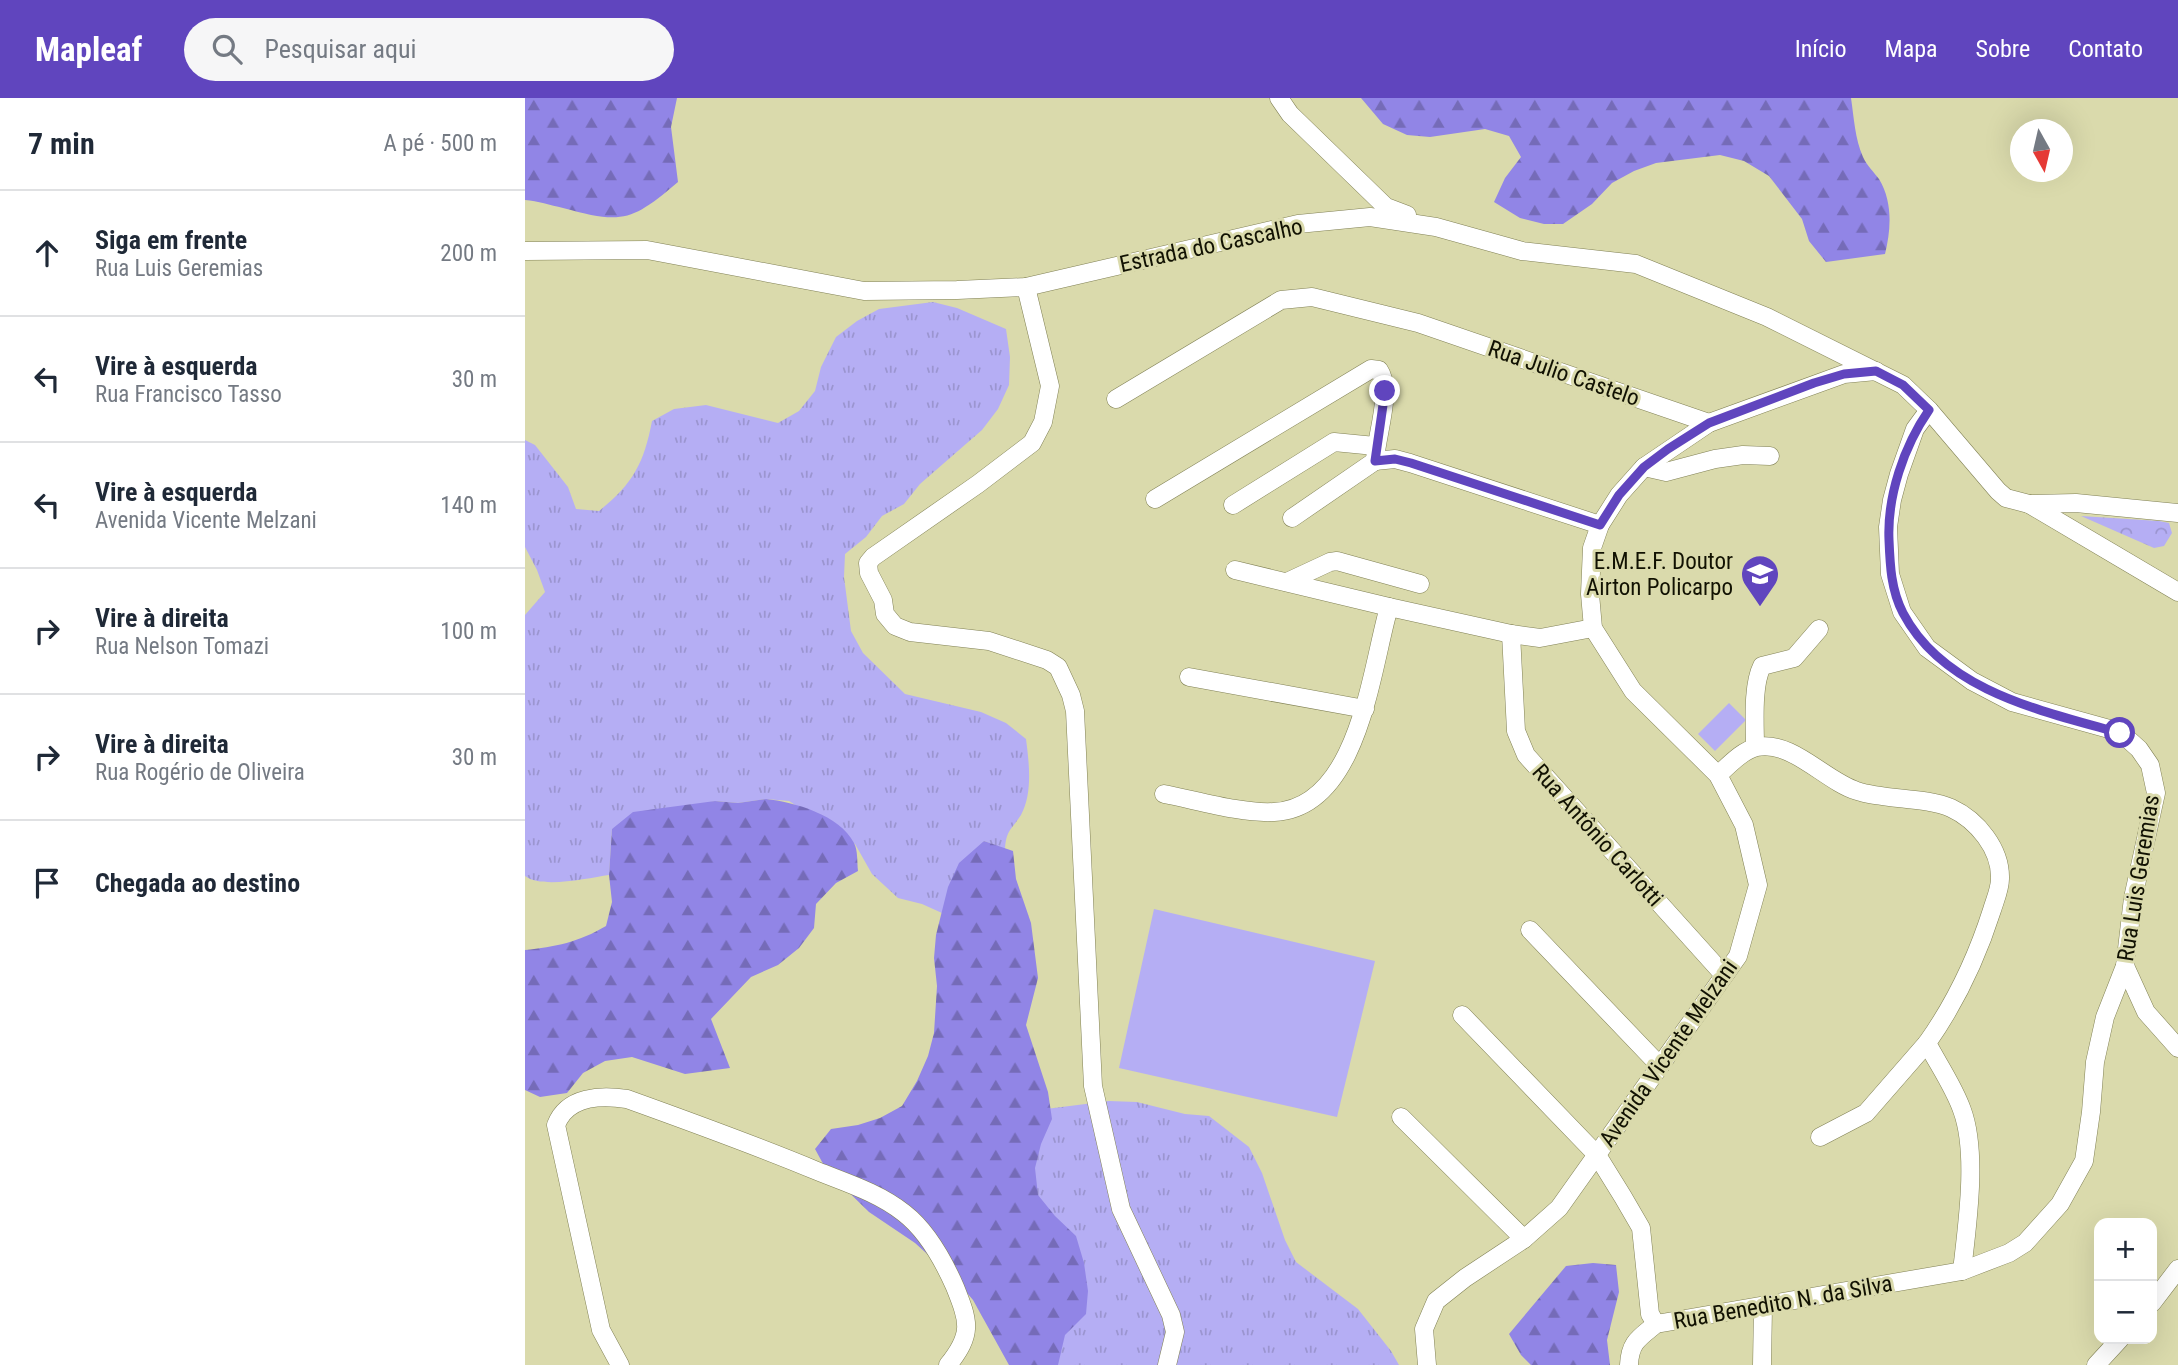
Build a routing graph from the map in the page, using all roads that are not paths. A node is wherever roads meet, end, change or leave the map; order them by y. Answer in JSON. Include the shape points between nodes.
{"nodes":[{"id":1,"x":1279,"y":98,"type":"edge"},
{"id":2,"x":1436,"y":227,"type":"junction"},
{"id":3,"x":525,"y":251,"type":"edge"},
{"id":4,"x":1025,"y":286,"type":"junction"},
{"id":5,"x":1876,"y":371,"type":"junction"},
{"id":6,"x":1116,"y":399,"type":"dead end"},
{"id":7,"x":1929,"y":410,"type":"junction"},
{"id":8,"x":1709,"y":423,"type":"junction"},
{"id":9,"x":1375,"y":454,"type":"junction"},
{"id":10,"x":1770,"y":456,"type":"dead end"},
{"id":11,"x":1644,"y":467,"type":"junction"},
{"id":12,"x":1155,"y":499,"type":"dead end"},
{"id":13,"x":2029,"y":504,"type":"junction"},
{"id":14,"x":1233,"y":505,"type":"dead end"},
{"id":15,"x":2178,"y":513,"type":"edge"},
{"id":16,"x":1292,"y":518,"type":"dead end"},
{"id":17,"x":1600,"y":525,"type":"junction"},
{"id":18,"x":1235,"y":569,"type":"dead end"},
{"id":19,"x":1287,"y":582,"type":"junction"},
{"id":20,"x":1420,"y":584,"type":"dead end"},
{"id":21,"x":2178,"y":592,"type":"edge"},
{"id":22,"x":1389,"y":607,"type":"junction"},
{"id":23,"x":1593,"y":628,"type":"junction"},
{"id":24,"x":1819,"y":629,"type":"dead end"},
{"id":25,"x":1511,"y":634,"type":"junction"},
{"id":26,"x":1189,"y":677,"type":"dead end"},
{"id":27,"x":1365,"y":709,"type":"junction"},
{"id":28,"x":1755,"y":747,"type":"junction"},
{"id":29,"x":1718,"y":775,"type":"junction"},
{"id":30,"x":1164,"y":794,"type":"dead end"},
{"id":31,"x":1530,"y":930,"type":"dead end"},
{"id":32,"x":2125,"y":966,"type":"junction"},
{"id":33,"x":1724,"y":975,"type":"junction"},
{"id":34,"x":1462,"y":1015,"type":"dead end"},
{"id":35,"x":1927,"y":1042,"type":"junction"},
{"id":36,"x":2178,"y":1048,"type":"edge"},
{"id":37,"x":1660,"y":1066,"type":"junction"},
{"id":38,"x":1401,"y":1117,"type":"dead end"},
{"id":39,"x":1820,"y":1137,"type":"dead end"},
{"id":40,"x":1597,"y":1155,"type":"junction"},
{"id":41,"x":1524,"y":1239,"type":"junction"},
{"id":42,"x":2178,"y":1269,"type":"edge"},
{"id":43,"x":1962,"y":1271,"type":"junction"},
{"id":44,"x":2157,"y":1296,"type":"edge"},
{"id":45,"x":1763,"y":1307,"type":"junction"},
{"id":46,"x":1656,"y":1324,"type":"junction"},
{"id":47,"x":2115,"y":1344,"type":"edge"},
{"id":48,"x":620,"y":1365,"type":"edge"},
{"id":49,"x":949,"y":1365,"type":"edge"},
{"id":50,"x":1167,"y":1365,"type":"edge"},
{"id":51,"x":1427,"y":1365,"type":"edge"},
{"id":52,"x":1629,"y":1365,"type":"edge"},
{"id":53,"x":1762,"y":1365,"type":"edge"},
{"id":54,"x":2096,"y":1365,"type":"edge"}],
"edges":[{"from":1,"to":2,"type":"street","via":[[1386,207]]},
{"from":2,"to":4,"type":"street","name":"Estrada do Cascalho","via":[[1370,217],[1298,224]]},
{"from":2,"to":5,"type":"street","name":"Estrada do Cascalho","via":[[1522,251],[1636,264],[1767,317]]},
{"from":3,"to":4,"type":"street","name":"Estrada do Cascalho","via":[[647,250],[865,291]]},
{"from":4,"to":50,"type":"street","via":[[1050,386],[1043,422],[1032,443],[873,557],[869,573],[885,614],[895,626],[989,641],[1047,660],[1058,667],[1071,695],[1093,1086],[1121,1209],[1171,1315],[1175,1332]]},
{"from":5,"to":7,"type":"street","name":"Estrada do Cascalho","via":[[1903,385]]},
{"from":5,"to":8,"type":"street","name":"Avenida Vicente Melzani","via":[[1844,374]]},
{"from":6,"to":8,"type":"street","name":"Rua Julio Castelo","via":[[1281,300],[1313,297],[1418,323]]},
{"from":7,"to":13,"type":"street","name":"Estrada do Cascalho","via":[[1998,491]]},
{"from":7,"to":32,"type":"street","name":"Rua Luis Geremias","via":[[1915,429],[1888,527],[1891,574],[1902,612],[1927,648],[1972,681],[2012,702],[2120,733],[2140,749],[2150,765],[2156,793],[2133,898]]},
{"from":8,"to":11,"type":"street","name":"Avenida Vicente Melzani"},
{"from":9,"to":12,"type":"street","via":[[1385,391],[1384,377],[1371,369]]},
{"from":9,"to":14,"type":"street","via":[[1334,442]]},
{"from":9,"to":16,"type":"street"},
{"from":9,"to":17,"type":"street"},
{"from":10,"to":11,"type":"street","via":[[1715,459],[1667,472]]},
{"from":11,"to":17,"type":"street","name":"Avenida Vicente Melzani"},
{"from":13,"to":15,"type":"street","via":[[2076,503]]},
{"from":13,"to":21,"type":"street","name":"Estrada do Cascalho"},
{"from":17,"to":23,"type":"street","name":"Avenida Vicente Melzani","via":[[1592,548]]},
{"from":18,"to":19,"type":"street"},
{"from":19,"to":20,"type":"street","via":[[1337,561]]},
{"from":19,"to":22,"type":"street"},
{"from":22,"to":25,"type":"street"},
{"from":22,"to":27,"type":"street"},
{"from":23,"to":25,"type":"street","via":[[1540,638]]},
{"from":23,"to":29,"type":"street","name":"Avenida Vicente Melzani","via":[[1633,691]]},
{"from":24,"to":28,"type":"street","via":[[1794,658],[1762,666]]},
{"from":25,"to":33,"type":"street","name":"Rua Antônio Carlotti","via":[[1516,731],[1526,755]]},
{"from":26,"to":27,"type":"street"},
{"from":27,"to":30,"type":"street","via":[[1338,771],[1315,797],[1299,805],[1260,812]]},
{"from":28,"to":29,"type":"street"},
{"from":28,"to":35,"type":"street","via":[[1791,752],[1856,791],[1951,808],[1978,826],[1991,846],[2000,878],[1982,942],[1948,1013]]},
{"from":29,"to":33,"type":"street","name":"Avenida Vicente Melzani","via":[[1744,825],[1758,885],[1738,956]]},
{"from":31,"to":37,"type":"street"},
{"from":32,"to":36,"type":"street","via":[[2146,1012]]},
{"from":32,"to":43,"type":"street","name":"Rua Luis Geremias","via":[[2105,1017],[2095,1062],[2084,1161],[2060,1203],[2025,1243]]},
{"from":33,"to":37,"type":"street","name":"Avenida Vicente Melzani"},
{"from":34,"to":40,"type":"street"},
{"from":35,"to":39,"type":"street","via":[[1866,1113]]},
{"from":35,"to":43,"type":"street","via":[[1962,1110],[1970,1156]]},
{"from":37,"to":40,"type":"street","name":"Avenida Vicente Melzani"},
{"from":38,"to":41,"type":"street"},
{"from":40,"to":41,"type":"street","name":"Avenida Vicente Melzani","via":[[1559,1209]]},
{"from":40,"to":46,"type":"street","via":[[1641,1228],[1650,1314]]},
{"from":41,"to":51,"type":"street","name":"Avenida Vicente Melzani","via":[[1436,1300],[1424,1329]]},
{"from":42,"to":44,"type":"street"},
{"from":43,"to":45,"type":"street","name":"Rua Benedito N. da Silva"},
{"from":45,"to":46,"type":"street","name":"Rua Benedito N. da Silva"},
{"from":45,"to":53,"type":"street"},
{"from":46,"to":52,"type":"street","name":"Rua Benedito N. da Silva","via":[[1634,1342]]},
{"from":47,"to":54,"type":"street"},
{"from":48,"to":49,"type":"street","via":[[601,1330],[555,1125],[559,1116],[582,1099],[609,1096],[749,1143],[877,1196],[904,1213],[948,1271],[967,1317],[967,1336]]}]}
